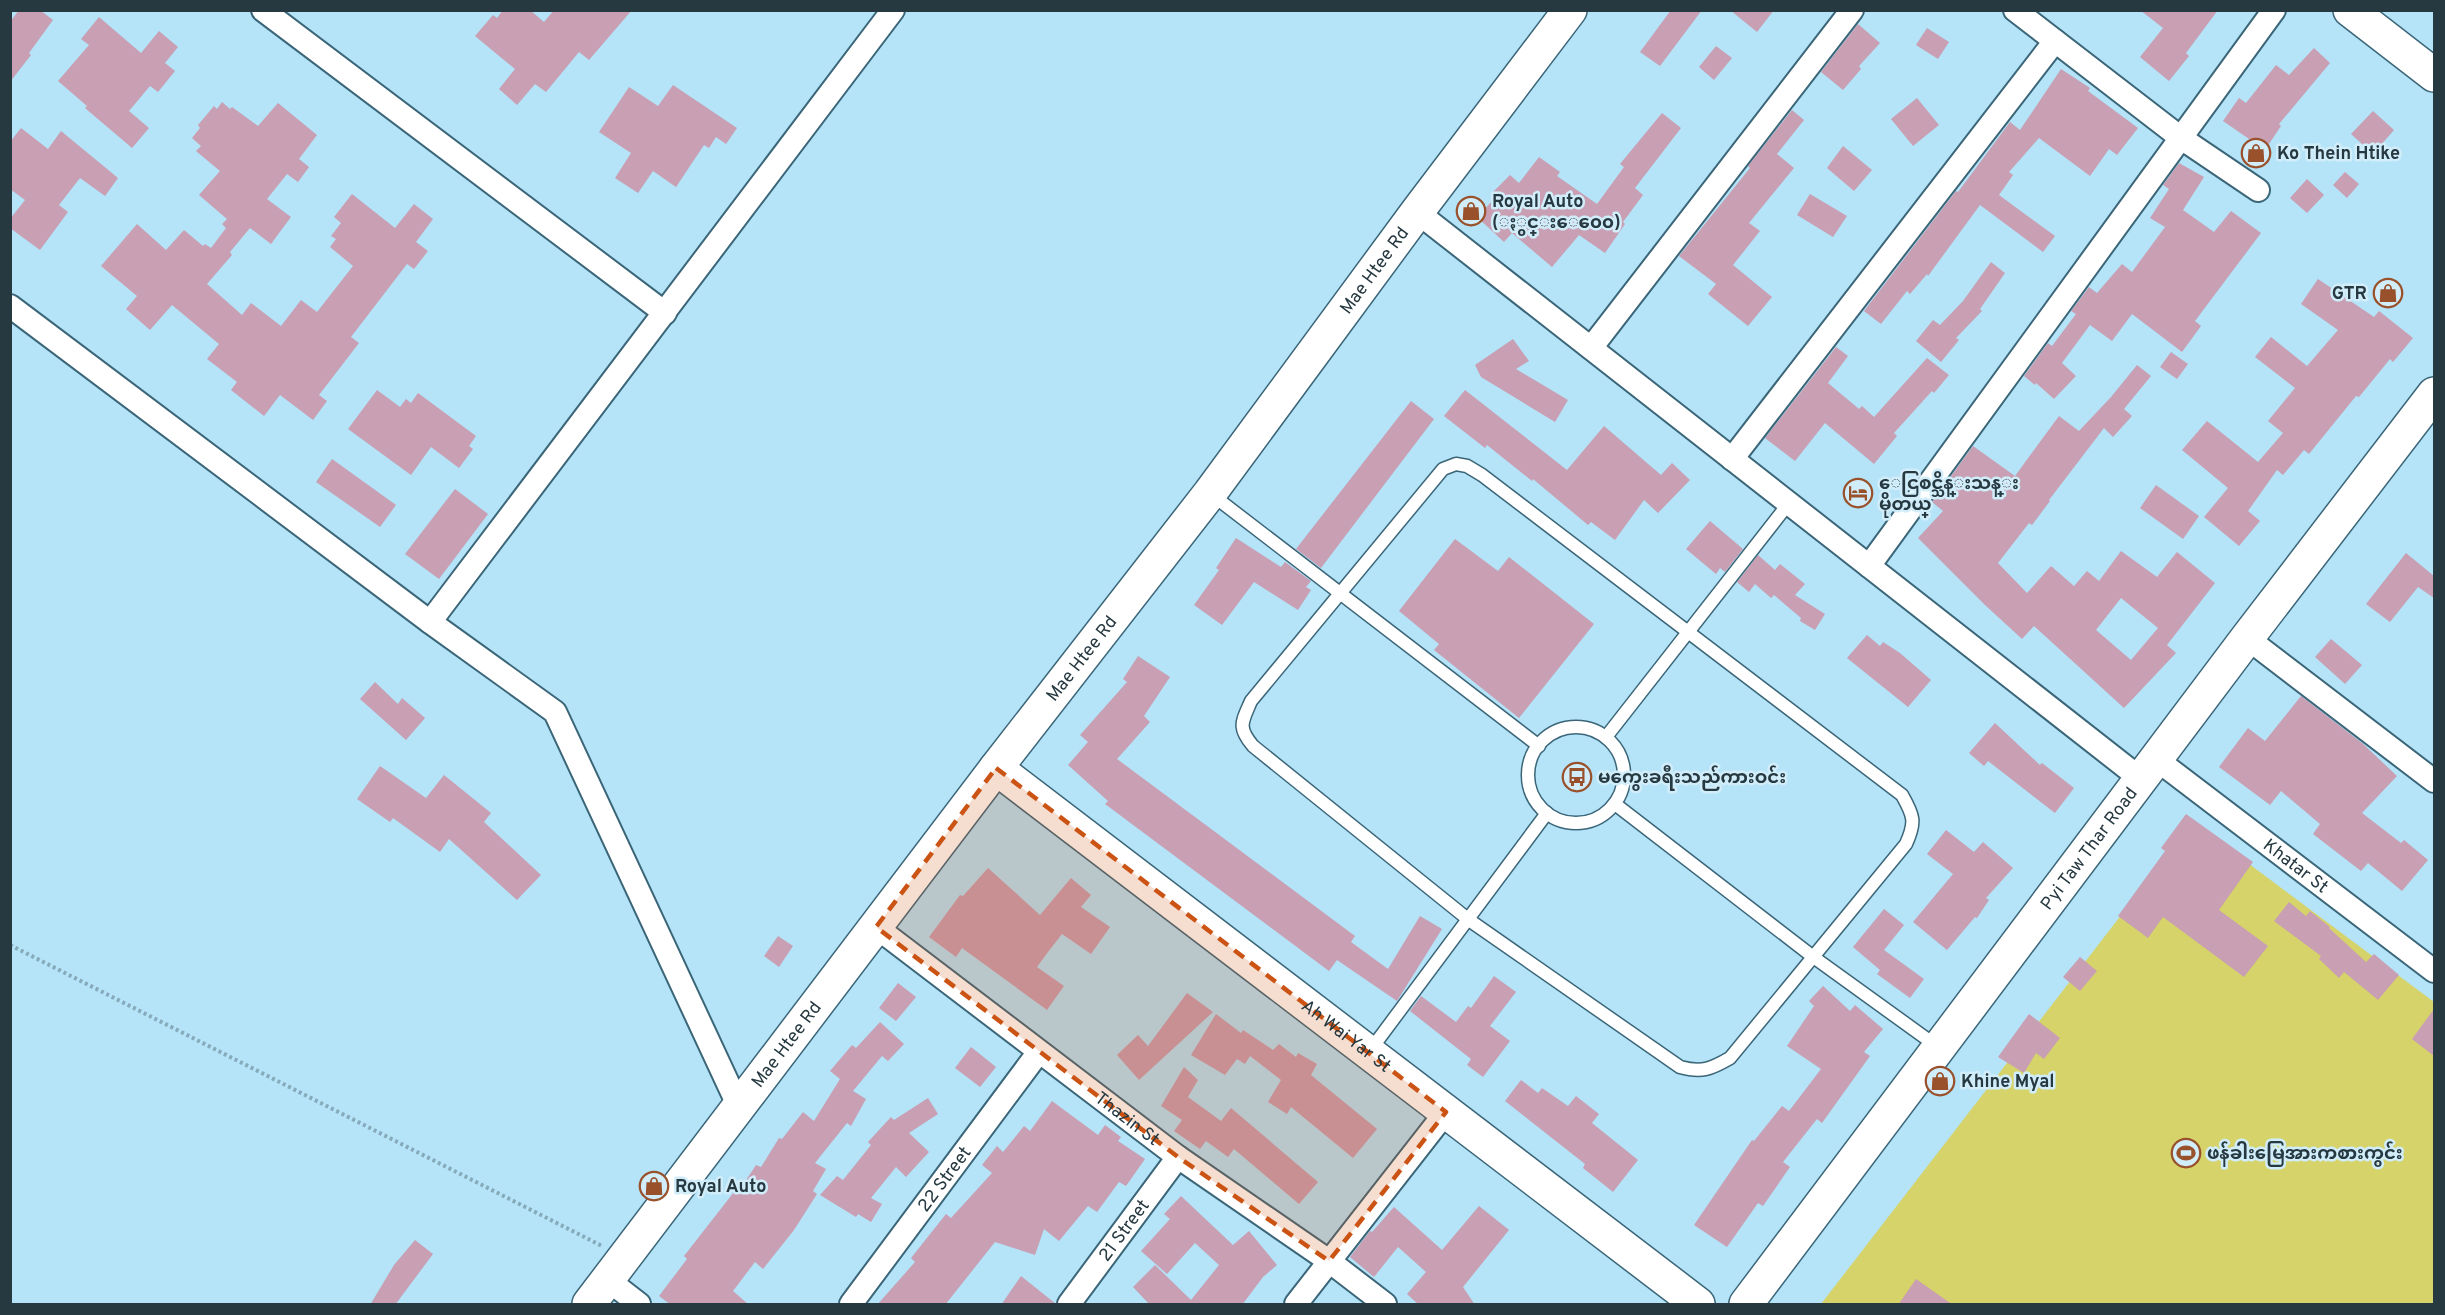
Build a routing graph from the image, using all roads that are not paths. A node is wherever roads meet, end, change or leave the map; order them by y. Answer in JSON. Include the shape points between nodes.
{"nodes":[{"id":1,"x":263,"y":10,"type":"edge"},
{"id":2,"x":892,"y":10,"type":"edge"},
{"id":3,"x":1570,"y":10,"type":"edge"},
{"id":4,"x":1852,"y":10,"type":"edge"},
{"id":5,"x":2015,"y":10,"type":"edge"},
{"id":6,"x":2274,"y":10,"type":"edge"},
{"id":7,"x":2350,"y":10,"type":"edge"},
{"id":8,"x":2055,"y":41,"type":"junction"},
{"id":9,"x":2434,"y":75,"type":"edge"},
{"id":10,"x":2181,"y":138,"type":"junction"},
{"id":11,"x":2258,"y":190,"type":"dead end"},
{"id":12,"x":1417,"y":212,"type":"junction"},
{"id":13,"x":10,"y":306,"type":"edge"},
{"id":14,"x":666,"y":313,"type":"junction"},
{"id":15,"x":1591,"y":348,"type":"junction"},
{"id":16,"x":2434,"y":394,"type":"edge"},
{"id":17,"x":1732,"y":459,"type":"junction"},
{"id":18,"x":1210,"y":493,"type":"junction"},
{"id":19,"x":1789,"y":503,"type":"junction"},
{"id":20,"x":1869,"y":566,"type":"junction"},
{"id":21,"x":1341,"y":592,"type":"junction"},
{"id":22,"x":430,"y":622,"type":"junction"},
{"id":23,"x":1688,"y":633,"type":"junction"},
{"id":24,"x":2247,"y":638,"type":"junction"},
{"id":25,"x":1606,"y":737,"type":"junction"},
{"id":26,"x":1539,"y":746,"type":"junction"},
{"id":27,"x":996,"y":768,"type":"junction"},
{"id":28,"x":2148,"y":769,"type":"junction"},
{"id":29,"x":2434,"y":781,"type":"edge"},
{"id":30,"x":1615,"y":804,"type":"junction"},
{"id":31,"x":1547,"y":813,"type":"junction"},
{"id":32,"x":1469,"y":920,"type":"junction"},
{"id":33,"x":876,"y":927,"type":"junction"},
{"id":34,"x":1812,"y":956,"type":"junction"},
{"id":35,"x":2434,"y":971,"type":"edge"},
{"id":36,"x":1939,"y":1047,"type":"junction"},
{"id":37,"x":1038,"y":1053,"type":"junction"},
{"id":38,"x":1368,"y":1053,"type":"junction"},
{"id":39,"x":739,"y":1107,"type":"junction"},
{"id":40,"x":1446,"y":1112,"type":"junction"},
{"id":41,"x":1178,"y":1157,"type":"junction"},
{"id":42,"x":1329,"y":1262,"type":"junction"},
{"id":43,"x":607,"y":1281,"type":"edge"},
{"id":44,"x":639,"y":1305,"type":"edge"},
{"id":45,"x":851,"y":1305,"type":"edge"},
{"id":46,"x":1069,"y":1305,"type":"edge"},
{"id":47,"x":1296,"y":1305,"type":"edge"},
{"id":48,"x":1386,"y":1305,"type":"edge"},
{"id":49,"x":1698,"y":1305,"type":"edge"},
{"id":50,"x":1746,"y":1305,"type":"edge"}],
"edges":[{"from":1,"to":14,"type":"street"},
{"from":2,"to":14,"type":"street"},
{"from":3,"to":12,"type":"street","name":"Mae Htee Rd"},
{"from":4,"to":15,"type":"street"},
{"from":5,"to":8,"type":"street"},
{"from":6,"to":10,"type":"street"},
{"from":7,"to":9,"type":"street"},
{"from":8,"to":10,"type":"street"},
{"from":8,"to":17,"type":"street"},
{"from":10,"to":11,"type":"street"},
{"from":10,"to":20,"type":"street"},
{"from":12,"to":15,"type":"street","name":"Khatar St"},
{"from":12,"to":18,"type":"street","name":"Mae Htee Rd"},
{"from":13,"to":22,"type":"street"},
{"from":14,"to":22,"type":"street"},
{"from":15,"to":17,"type":"street","name":"Khatar St"},
{"from":16,"to":24,"type":"street","name":"Pyi Taw Thar Road"},
{"from":17,"to":19,"type":"street","name":"Khatar St"},
{"from":18,"to":21,"type":"lane"},
{"from":18,"to":27,"type":"street","name":"Mae Htee Rd"},
{"from":19,"to":20,"type":"street","name":"Khatar St"},
{"from":19,"to":23,"type":"lane"},
{"from":20,"to":28,"type":"street","name":"Khatar St"},
{"from":21,"to":23,"type":"lane","via":[[1443,469],[1456,464],[1482,475]]},
{"from":21,"to":26,"type":"lane"},
{"from":21,"to":32,"type":"lane","via":[[1251,701],[1242,722],[1243,734]]},
{"from":22,"to":39,"type":"street","via":[[555,712]]},
{"from":23,"to":25,"type":"lane"},
{"from":23,"to":34,"type":"lane","via":[[1902,795],[1912,813],[1913,828],[1906,844]]},
{"from":24,"to":28,"type":"street","name":"Pyi Taw Thar Road"},
{"from":24,"to":29,"type":"street"},
{"from":25,"to":26,"type":"lane","via":[[1583,728],[1570,728],[1547,737]]},
{"from":25,"to":30,"type":"lane","via":[[1621,756],[1624,769]]},
{"from":26,"to":31,"type":"lane","via":[[1532,757],[1529,782],[1538,804]]},
{"from":27,"to":33,"type":"street","name":"Mae Htee Rd"},
{"from":27,"to":38,"type":"street","name":"Ah Wai Yar St"},
{"from":28,"to":35,"type":"street","name":"Khatar St"},
{"from":28,"to":36,"type":"street","name":"Pyi Taw Thar Road"},
{"from":30,"to":31,"type":"lane","via":[[1605,813],[1582,822],[1570,823]]},
{"from":30,"to":34,"type":"lane"},
{"from":31,"to":32,"type":"lane"},
{"from":32,"to":34,"type":"lane","via":[[1680,1067],[1695,1071],[1713,1068],[1730,1058]]},
{"from":32,"to":38,"type":"lane"},
{"from":33,"to":37,"type":"street","name":"Thazin St"},
{"from":33,"to":39,"type":"street","name":"Mae Htee Rd"},
{"from":34,"to":36,"type":"lane"},
{"from":36,"to":50,"type":"street","name":"Pyi Taw Thar Road"},
{"from":37,"to":41,"type":"street","name":"Thazin St"},
{"from":37,"to":45,"type":"street","name":"22 Street"},
{"from":38,"to":40,"type":"street","name":"Ah Wai Yar St"},
{"from":39,"to":43,"type":"street","name":"Mae Htee Rd"},
{"from":40,"to":42,"type":"street"},
{"from":40,"to":49,"type":"street","name":"Ah Wai Yar St"},
{"from":41,"to":42,"type":"street","name":"Thazin St"},
{"from":41,"to":46,"type":"street","name":"21 Street"},
{"from":42,"to":47,"type":"street"},
{"from":42,"to":48,"type":"street","name":"Thazin St"},
{"from":43,"to":44,"type":"street"}]}
